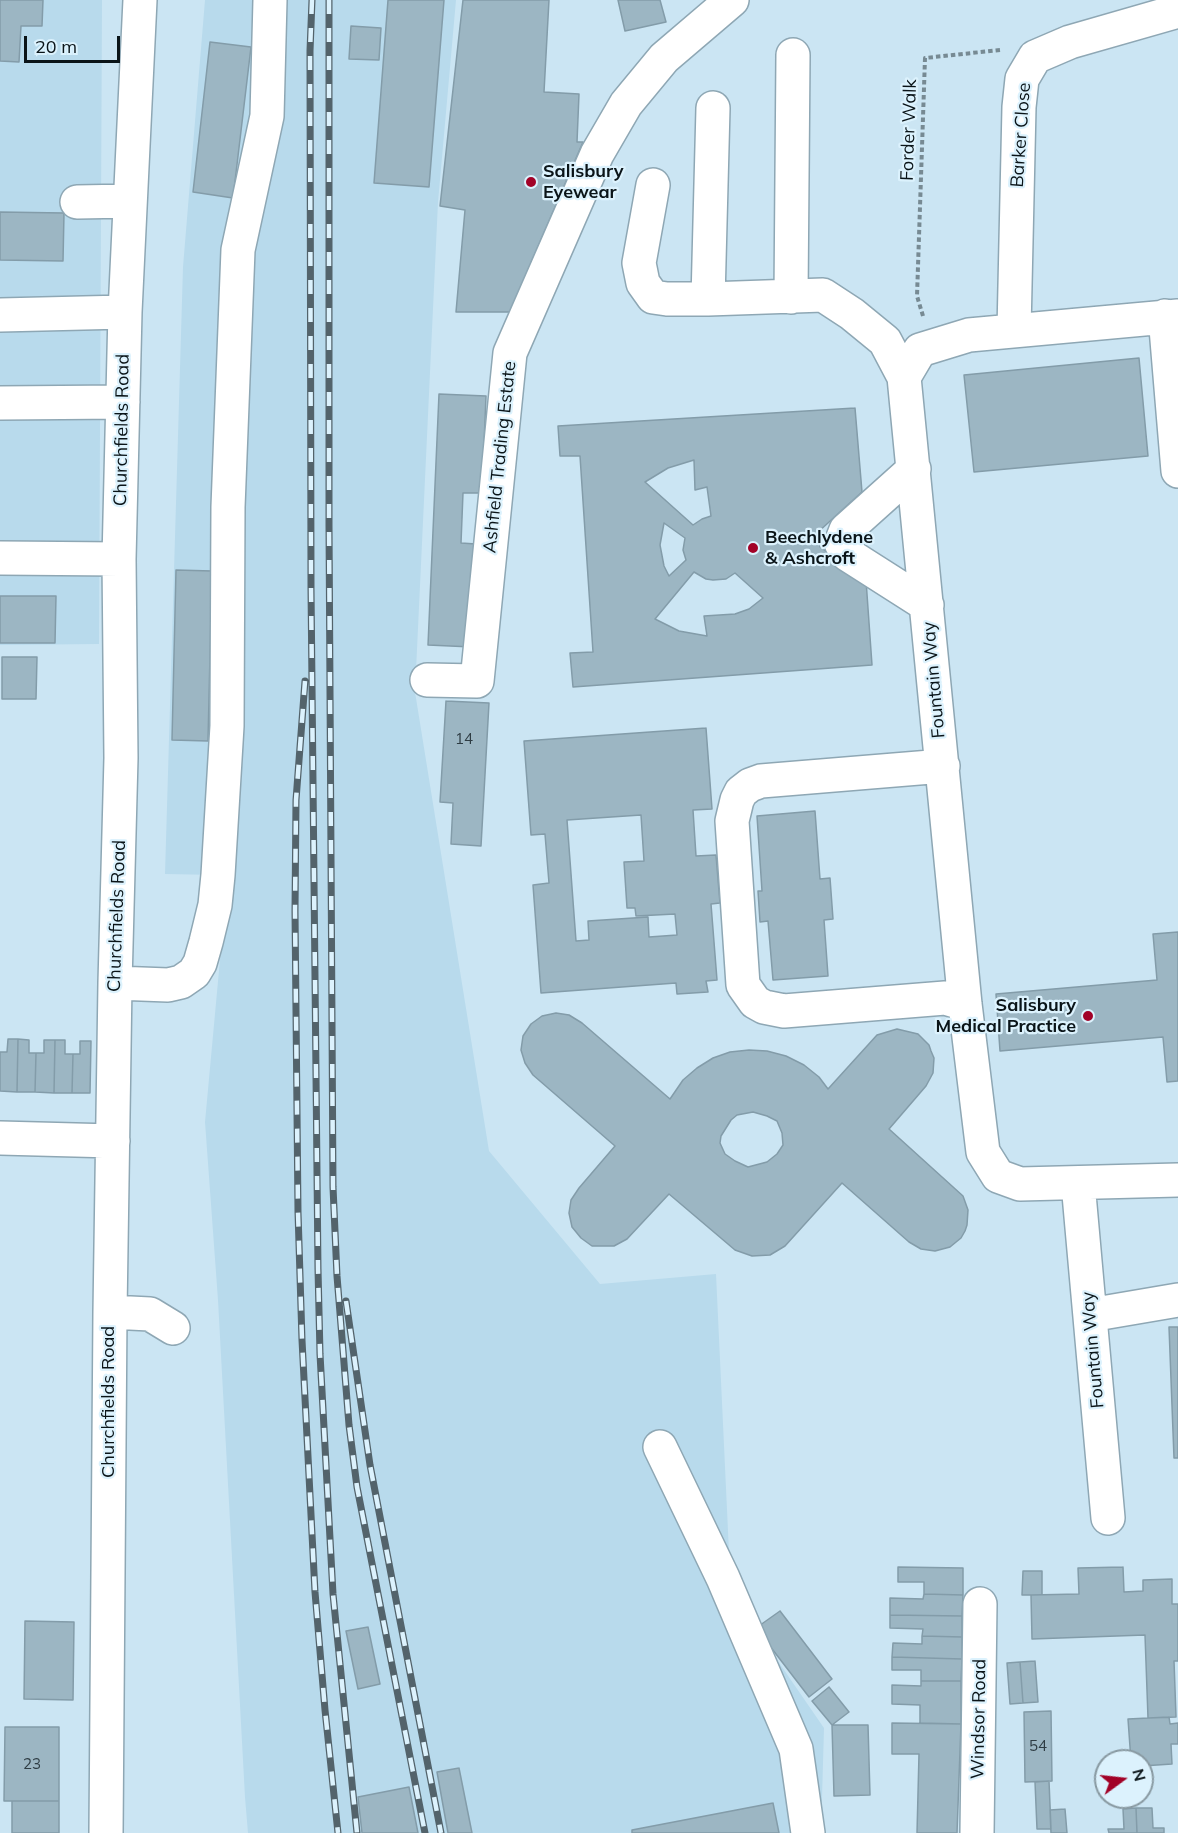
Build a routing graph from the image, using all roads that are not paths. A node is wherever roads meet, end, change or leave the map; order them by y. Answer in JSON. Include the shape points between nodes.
{"nodes":[{"id":1,"x":140,"y":0,"type":"edge"},
{"id":2,"x":270,"y":0,"type":"edge"},
{"id":3,"x":732,"y":0,"type":"edge"},
{"id":4,"x":1178,"y":11,"type":"edge"},
{"id":5,"x":793,"y":55,"type":"dead end"},
{"id":6,"x":713,"y":108,"type":"dead end"},
{"id":7,"x":653,"y":185,"type":"dead end"},
{"id":8,"x":130,"y":201,"type":"junction"},
{"id":9,"x":77,"y":202,"type":"dead end"},
{"id":10,"x":791,"y":297,"type":"junction"},
{"id":11,"x":708,"y":299,"type":"junction"},
{"id":12,"x":125,"y":312,"type":"junction"},
{"id":13,"x":0,"y":315,"type":"edge"},
{"id":14,"x":1171,"y":316,"type":"edge"},
{"id":15,"x":1014,"y":330,"type":"junction"},
{"id":16,"x":904,"y":377,"type":"junction"},
{"id":17,"x":123,"y":402,"type":"junction"},
{"id":18,"x":0,"y":404,"type":"edge"},
{"id":19,"x":914,"y":469,"type":"junction"},
{"id":20,"x":1178,"y":471,"type":"edge"},
{"id":21,"x":0,"y":558,"type":"edge"},
{"id":22,"x":119,"y":559,"type":"junction"},
{"id":23,"x":927,"y":604,"type":"junction"},
{"id":24,"x":427,"y":680,"type":"dead end"},
{"id":25,"x":943,"y":766,"type":"junction"},
{"id":26,"x":115,"y":983,"type":"junction"},
{"id":27,"x":965,"y":1004,"type":"junction"},
{"id":28,"x":0,"y":1138,"type":"edge"},
{"id":29,"x":113,"y":1141,"type":"junction"},
{"id":30,"x":1178,"y":1180,"type":"edge"},
{"id":31,"x":1078,"y":1183,"type":"junction"},
{"id":32,"x":1178,"y":1300,"type":"edge"},
{"id":33,"x":110,"y":1312,"type":"junction"},
{"id":34,"x":1090,"y":1315,"type":"junction"},
{"id":35,"x":173,"y":1328,"type":"dead end"},
{"id":36,"x":660,"y":1447,"type":"dead end"},
{"id":37,"x":1108,"y":1518,"type":"dead end"},
{"id":38,"x":980,"y":1604,"type":"dead end"},
{"id":39,"x":106,"y":1833,"type":"edge"},
{"id":40,"x":808,"y":1833,"type":"edge"},
{"id":41,"x":977,"y":1833,"type":"edge"}],
"edges":[{"from":1,"to":8,"type":"street","name":"Churchfields Road"},
{"from":2,"to":26,"type":"street","via":[[267,116],[238,250],[228,507],[227,726],[215,904],[194,973],[168,985]]},
{"from":3,"to":24,"type":"street","name":"Ashfield Trading Estate","via":[[664,58],[626,104],[597,154],[510,353],[477,681]]},
{"from":4,"to":15,"type":"street","name":"Barker Close","via":[[1070,42],[1035,57],[1022,79]]},
{"from":5,"to":10,"type":"street"},
{"from":6,"to":11,"type":"street"},
{"from":7,"to":11,"type":"street","via":[[639,263],[643,283],[653,297]]},
{"from":8,"to":9,"type":"street"},
{"from":8,"to":12,"type":"street","name":"Churchfields Road"},
{"from":10,"to":11,"type":"street"},
{"from":10,"to":16,"type":"street","via":[[823,295],[852,314],[885,341]]},
{"from":12,"to":13,"type":"street"},
{"from":12,"to":17,"type":"street","name":"Churchfields Road"},
{"from":14,"to":15,"type":"street"},
{"from":14,"to":20,"type":"street"},
{"from":15,"to":16,"type":"street","via":[[969,335],[920,350]]},
{"from":16,"to":19,"type":"street","name":"Fountain Way"},
{"from":17,"to":18,"type":"street"},
{"from":17,"to":22,"type":"street","name":"Churchfields Road"},
{"from":19,"to":23,"type":"street","name":"Fountain Way"},
{"from":19,"to":23,"type":"street","via":[[846,530],[841,543],[847,554]]},
{"from":21,"to":22,"type":"street"},
{"from":22,"to":26,"type":"street","name":"Churchfields Road","via":[[122,758]]},
{"from":23,"to":25,"type":"street","name":"Fountain Way"},
{"from":25,"to":27,"type":"street","name":"Fountain Way"},
{"from":25,"to":27,"type":"street","via":[[761,781],[741,792],[732,821],[743,984],[755,1002],[784,1011],[945,998]]},
{"from":26,"to":29,"type":"street","name":"Churchfields Road"},
{"from":27,"to":31,"type":"street","name":"Fountain Way","via":[[983,1152],[998,1176],[1020,1184]]},
{"from":28,"to":29,"type":"street"},
{"from":29,"to":33,"type":"street","name":"Churchfields Road"},
{"from":30,"to":31,"type":"street","name":"Fountain Way"},
{"from":31,"to":34,"type":"street","name":"Fountain Way"},
{"from":32,"to":34,"type":"street"},
{"from":33,"to":35,"type":"street","via":[[150,1314]]},
{"from":33,"to":39,"type":"street","name":"Churchfields Road"},
{"from":34,"to":37,"type":"street","name":"Fountain Way"},
{"from":36,"to":40,"type":"street","via":[[723,1578],[796,1749]]},
{"from":38,"to":41,"type":"street","name":"Windsor Road"}]}
